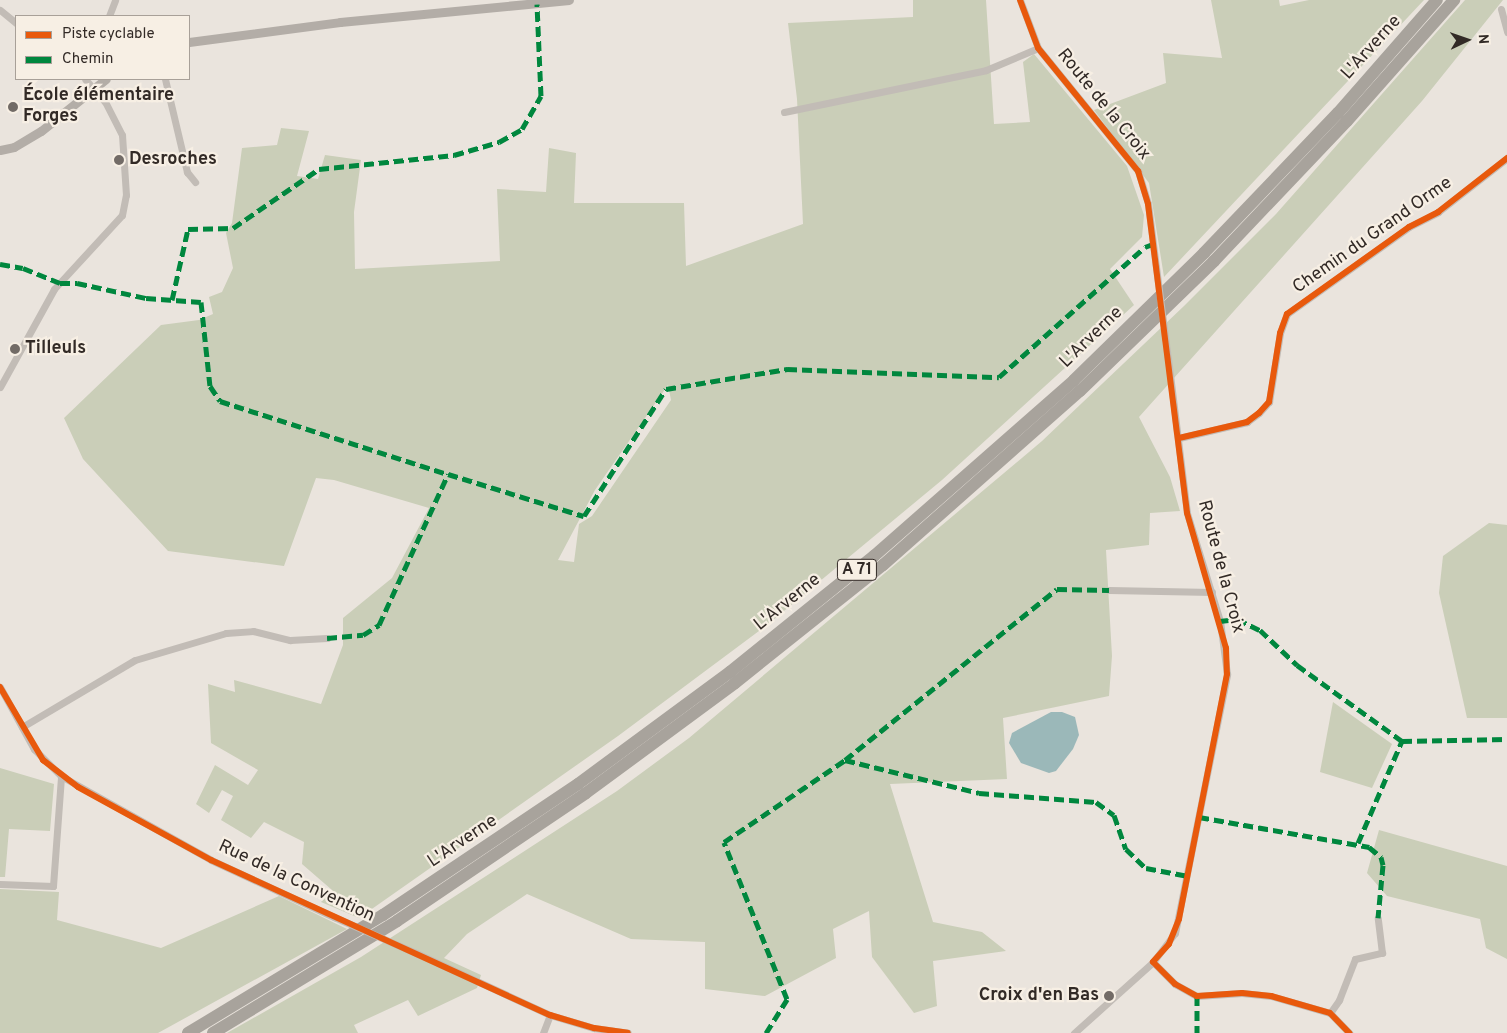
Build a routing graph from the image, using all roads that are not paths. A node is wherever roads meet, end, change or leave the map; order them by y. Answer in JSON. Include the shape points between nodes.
{"nodes":[{"id":1,"x":115,"y":0,"type":"edge"},
{"id":2,"x":569,"y":0,"type":"edge"},
{"id":3,"x":1020,"y":0,"type":"edge"},
{"id":4,"x":1437,"y":0,"type":"edge"},
{"id":5,"x":1454,"y":0,"type":"edge"},
{"id":6,"x":1501,"y":9,"type":"dead end"},
{"id":7,"x":0,"y":10,"type":"edge"},
{"id":8,"x":109,"y":15,"type":"edge"},
{"id":9,"x":15,"y":23,"type":"edge"},
{"id":10,"x":1507,"y":32,"type":"edge"},
{"id":11,"x":190,"y":42,"type":"edge"},
{"id":12,"x":1038,"y":48,"type":"junction"},
{"id":13,"x":86,"y":80,"type":"edge"},
{"id":14,"x":105,"y":80,"type":"edge"},
{"id":15,"x":165,"y":80,"type":"edge"},
{"id":16,"x":95,"y":88,"type":"junction"},
{"id":17,"x":784,"y":112,"type":"dead end"},
{"id":18,"x":0,"y":150,"type":"edge"},
{"id":19,"x":1507,"y":158,"type":"edge"},
{"id":20,"x":195,"y":182,"type":"dead end"},
{"id":21,"x":0,"y":387,"type":"edge"},
{"id":22,"x":1178,"y":438,"type":"junction"},
{"id":23,"x":1109,"y":590,"type":"dead end"},
{"id":24,"x":1212,"y":592,"type":"junction"},
{"id":25,"x":327,"y":638,"type":"dead end"},
{"id":26,"x":0,"y":687,"type":"edge"},
{"id":27,"x":22,"y":727,"type":"junction"},
{"id":28,"x":61,"y":776,"type":"junction"},
{"id":29,"x":0,"y":884,"type":"edge"},
{"id":30,"x":1378,"y":918,"type":"dead end"},
{"id":31,"x":1153,"y":962,"type":"junction"},
{"id":32,"x":1330,"y":1012,"type":"junction"},
{"id":33,"x":550,"y":1015,"type":"junction"},
{"id":34,"x":188,"y":1033,"type":"edge"},
{"id":35,"x":213,"y":1033,"type":"edge"},
{"id":36,"x":543,"y":1033,"type":"edge"},
{"id":37,"x":628,"y":1033,"type":"edge"},
{"id":38,"x":1074,"y":1033,"type":"edge"},
{"id":39,"x":1349,"y":1033,"type":"edge"}],
"edges":[{"from":1,"to":8,"type":"street"},
{"from":2,"to":11,"type":"street","via":[[340,22]]},
{"from":3,"to":12,"type":"street","name":"Route de la Croix"},
{"from":4,"to":34,"type":"highway","name":"L'Arverne","number":"A 71","via":[[1338,113],[1204,253],[1030,420],[867,562],[730,672],[562,795],[350,937]]},
{"from":5,"to":35,"type":"highway","name":"L'Arverne","number":"A 71","via":[[1347,121],[1200,275],[1080,391],[883,565],[736,682],[586,793],[397,921]]},
{"from":6,"to":10,"type":"street"},
{"from":7,"to":9,"type":"street"},
{"from":12,"to":17,"type":"street","via":[[986,70]]},
{"from":12,"to":22,"type":"street","name":"Route de la Croix","bridge":true,"via":[[1138,171],[1148,204]]},
{"from":13,"to":16,"type":"street"},
{"from":14,"to":16,"type":"street"},
{"from":15,"to":20,"type":"street","via":[[187,172]]},
{"from":16,"to":18,"type":"street","via":[[41,131]]},
{"from":16,"to":21,"type":"street","via":[[122,135],[126,195],[122,215],[54,289]]},
{"from":19,"to":22,"type":"street","name":"Chemin du Grand Orme","via":[[1438,212],[1409,227],[1287,314],[1280,333],[1268,402],[1259,413],[1247,422]]},
{"from":22,"to":24,"type":"street","name":"Route de la Croix","via":[[1187,513]]},
{"from":23,"to":24,"type":"street"},
{"from":24,"to":31,"type":"street","name":"Route de la Croix","via":[[1226,648],[1227,674],[1179,919],[1169,944]]},
{"from":25,"to":27,"type":"street","via":[[290,640],[253,631],[226,633],[135,660]]},
{"from":26,"to":27,"type":"street","name":"Rue de la Convention"},
{"from":27,"to":28,"type":"street","name":"Rue de la Convention","via":[[42,760]]},
{"from":28,"to":29,"type":"street","via":[[53,886]]},
{"from":28,"to":33,"type":"street","name":"Rue de la Convention","bridge":true,"via":[[211,860]]},
{"from":30,"to":32,"type":"street","via":[[1382,953],[1355,959],[1339,1000]]},
{"from":31,"to":32,"type":"street","via":[[1174,984],[1197,996],[1242,993],[1271,996]]},
{"from":31,"to":38,"type":"street"},
{"from":32,"to":39,"type":"street"},
{"from":33,"to":36,"type":"street"},
{"from":33,"to":37,"type":"street","name":"Rue de la Convention","via":[[594,1028]]}]}
